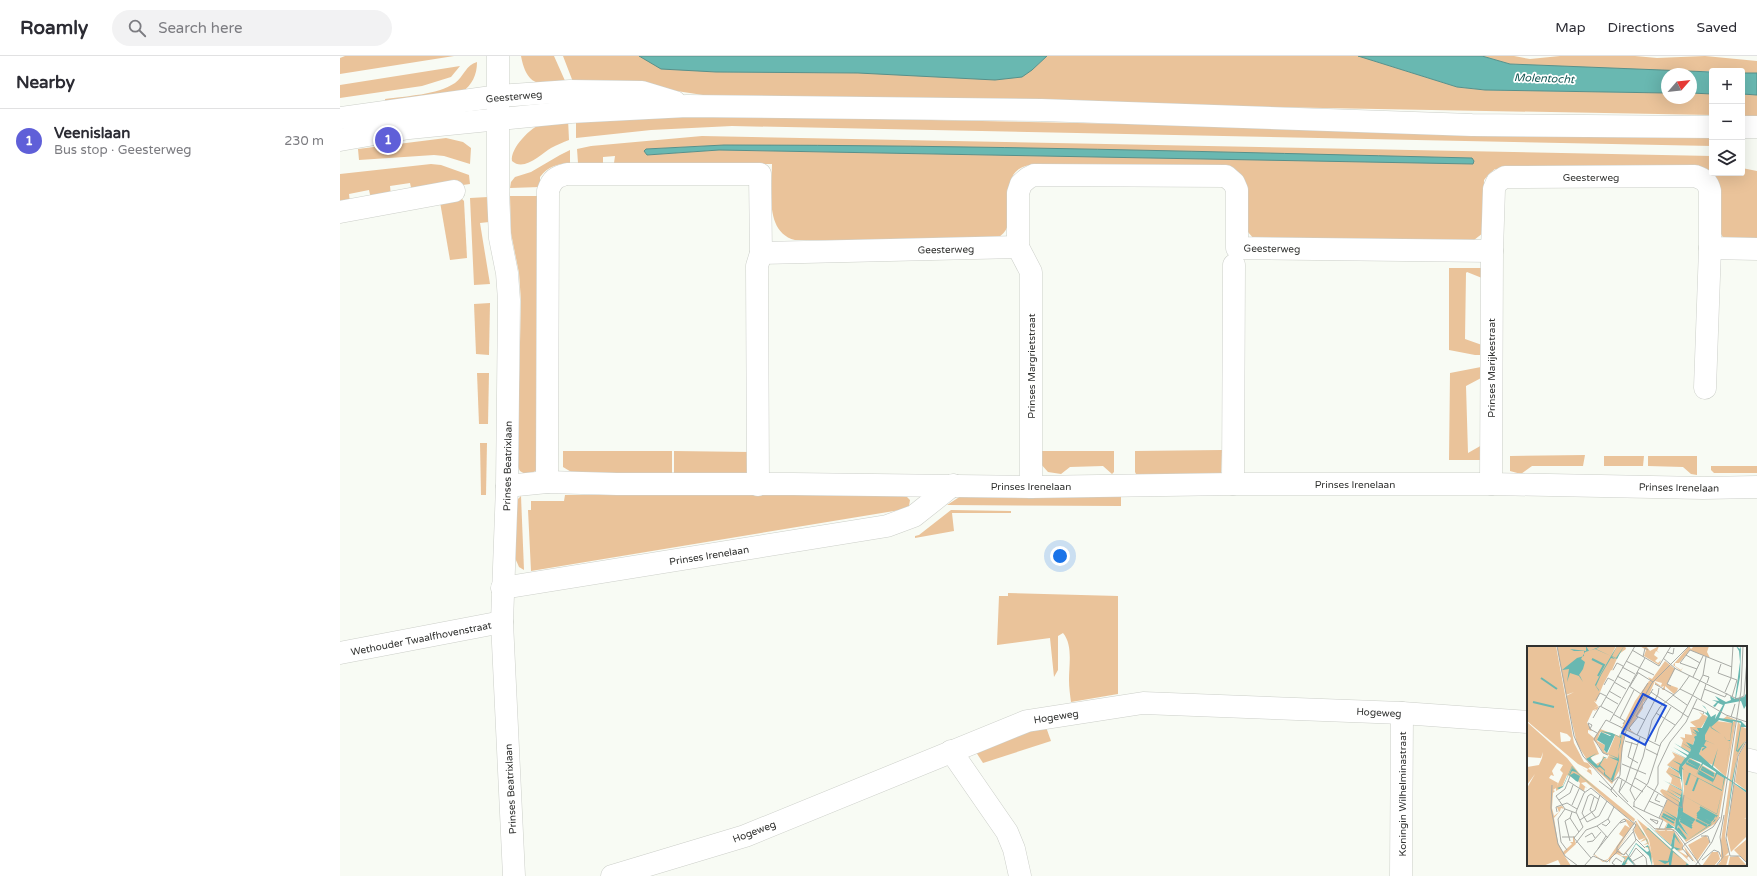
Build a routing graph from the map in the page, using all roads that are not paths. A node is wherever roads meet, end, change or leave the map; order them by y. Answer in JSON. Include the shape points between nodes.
{"nodes":[{"id":1,"x":498,"y":56,"type":"edge"},
{"id":2,"x":499,"y":96,"type":"junction"},
{"id":3,"x":688,"y":106,"type":"junction"},
{"id":4,"x":340,"y":118,"type":"edge"},
{"id":5,"x":499,"y":119,"type":"junction"},
{"id":6,"x":1709,"y":127,"type":"edge"},
{"id":7,"x":1745,"y":127,"type":"edge"},
{"id":8,"x":1757,"y":127,"type":"edge"},
{"id":9,"x":340,"y":140,"type":"edge"},
{"id":10,"x":454,"y":191,"type":"dead end"},
{"id":11,"x":340,"y":212,"type":"edge"},
{"id":12,"x":1018,"y":247,"type":"junction"},
{"id":13,"x":1710,"y":248,"type":"junction"},
{"id":14,"x":1757,"y":249,"type":"edge"},
{"id":15,"x":1492,"y":251,"type":"junction"},
{"id":16,"x":761,"y":253,"type":"junction"},
{"id":17,"x":1234,"y":265,"type":"dead end"},
{"id":18,"x":1705,"y":388,"type":"dead end"},
{"id":19,"x":548,"y":482,"type":"junction"},
{"id":20,"x":1233,"y":484,"type":"junction"},
{"id":21,"x":1491,"y":484,"type":"junction"},
{"id":22,"x":758,"y":485,"type":"junction"},
{"id":23,"x":507,"y":486,"type":"junction"},
{"id":24,"x":953,"y":486,"type":"junction"},
{"id":25,"x":1031,"y":487,"type":"junction"},
{"id":26,"x":1757,"y":487,"type":"edge"},
{"id":27,"x":502,"y":588,"type":"junction"},
{"id":28,"x":502,"y":622,"type":"junction"},
{"id":29,"x":340,"y":653,"type":"edge"},
{"id":30,"x":1402,"y":713,"type":"junction"},
{"id":31,"x":1527,"y":722,"type":"edge"},
{"id":32,"x":951,"y":751,"type":"junction"},
{"id":33,"x":1747,"y":758,"type":"edge"},
{"id":34,"x":1757,"y":762,"type":"edge"},
{"id":35,"x":514,"y":876,"type":"edge"},
{"id":36,"x":612,"y":876,"type":"edge"},
{"id":37,"x":1020,"y":876,"type":"edge"},
{"id":38,"x":1401,"y":876,"type":"edge"}],
"edges":[{"from":1,"to":2,"type":"street","name":"Prinses Beatrixlaan"},
{"from":2,"to":3,"type":"street","name":"Geesterweg","via":[[570,91],[642,92]]},
{"from":2,"to":4,"type":"street","name":"Geesterweg"},
{"from":2,"to":5,"type":"street","name":"Prinses Beatrixlaan"},
{"from":3,"to":5,"type":"street","name":"Geesterweg","via":[[571,112]]},
{"from":3,"to":6,"type":"street","name":"Geesterweg","via":[[1041,110],[1472,125]]},
{"from":5,"to":9,"type":"street","name":"Geesterweg","via":[[409,128]]},
{"from":5,"to":23,"type":"street","name":"Prinses Beatrixlaan","via":[[500,238],[509,300]]},
{"from":7,"to":8,"type":"street"},
{"from":10,"to":11,"type":"street"},
{"from":12,"to":15,"type":"street","name":"Geesterweg","via":[[1018,193],[1022,184],[1034,175],[1226,176],[1237,190],[1237,248]]},
{"from":12,"to":16,"type":"street","name":"Geesterweg"},
{"from":12,"to":25,"type":"street","name":"Prinses Margrietstraat","via":[[1031,272]]},
{"from":13,"to":14,"type":"street"},
{"from":13,"to":15,"type":"street","name":"Geesterweg","via":[[1709,185],[1695,176],[1505,177],[1497,182],[1494,189]]},
{"from":13,"to":18,"type":"street","name":"Geesterweg"},
{"from":15,"to":21,"type":"street","name":"Prinses Marijkestraat"},
{"from":16,"to":19,"type":"street","via":[[760,174],[567,174],[554,178],[548,191]]},
{"from":16,"to":22,"type":"street","via":[[758,266]]},
{"from":17,"to":20,"type":"street","name":"Geesterweg"},
{"from":19,"to":22,"type":"street","name":"Prinses Irenelaan"},
{"from":19,"to":23,"type":"street","name":"Prinses Irenelaan"},
{"from":20,"to":21,"type":"street","name":"Prinses Irenelaan"},
{"from":20,"to":25,"type":"street","name":"Prinses Irenelaan"},
{"from":21,"to":26,"type":"street","name":"Prinses Irenelaan"},
{"from":22,"to":24,"type":"street","name":"Prinses Irenelaan"},
{"from":23,"to":27,"type":"street","name":"Prinses Beatrixlaan"},
{"from":24,"to":25,"type":"street","name":"Prinses Irenelaan"},
{"from":24,"to":27,"type":"street","name":"Prinses Irenelaan","via":[[914,516],[887,526]]},
{"from":27,"to":28,"type":"street","name":"Prinses Beatrixlaan"},
{"from":28,"to":29,"type":"street","name":"Wethouder Twaalfhovenstraat"},
{"from":28,"to":35,"type":"street","name":"Prinses Beatrixlaan"},
{"from":30,"to":31,"type":"street","name":"Hogeweg"},
{"from":30,"to":32,"type":"street","name":"Hogeweg","via":[[1143,703],[1028,721]]},
{"from":30,"to":38,"type":"street","name":"Koningin Wilhelminastraat"},
{"from":32,"to":36,"type":"street","name":"Hogeweg","via":[[746,836]]},
{"from":32,"to":37,"type":"street","via":[[1007,832]]},
{"from":33,"to":34,"type":"street"}]}
